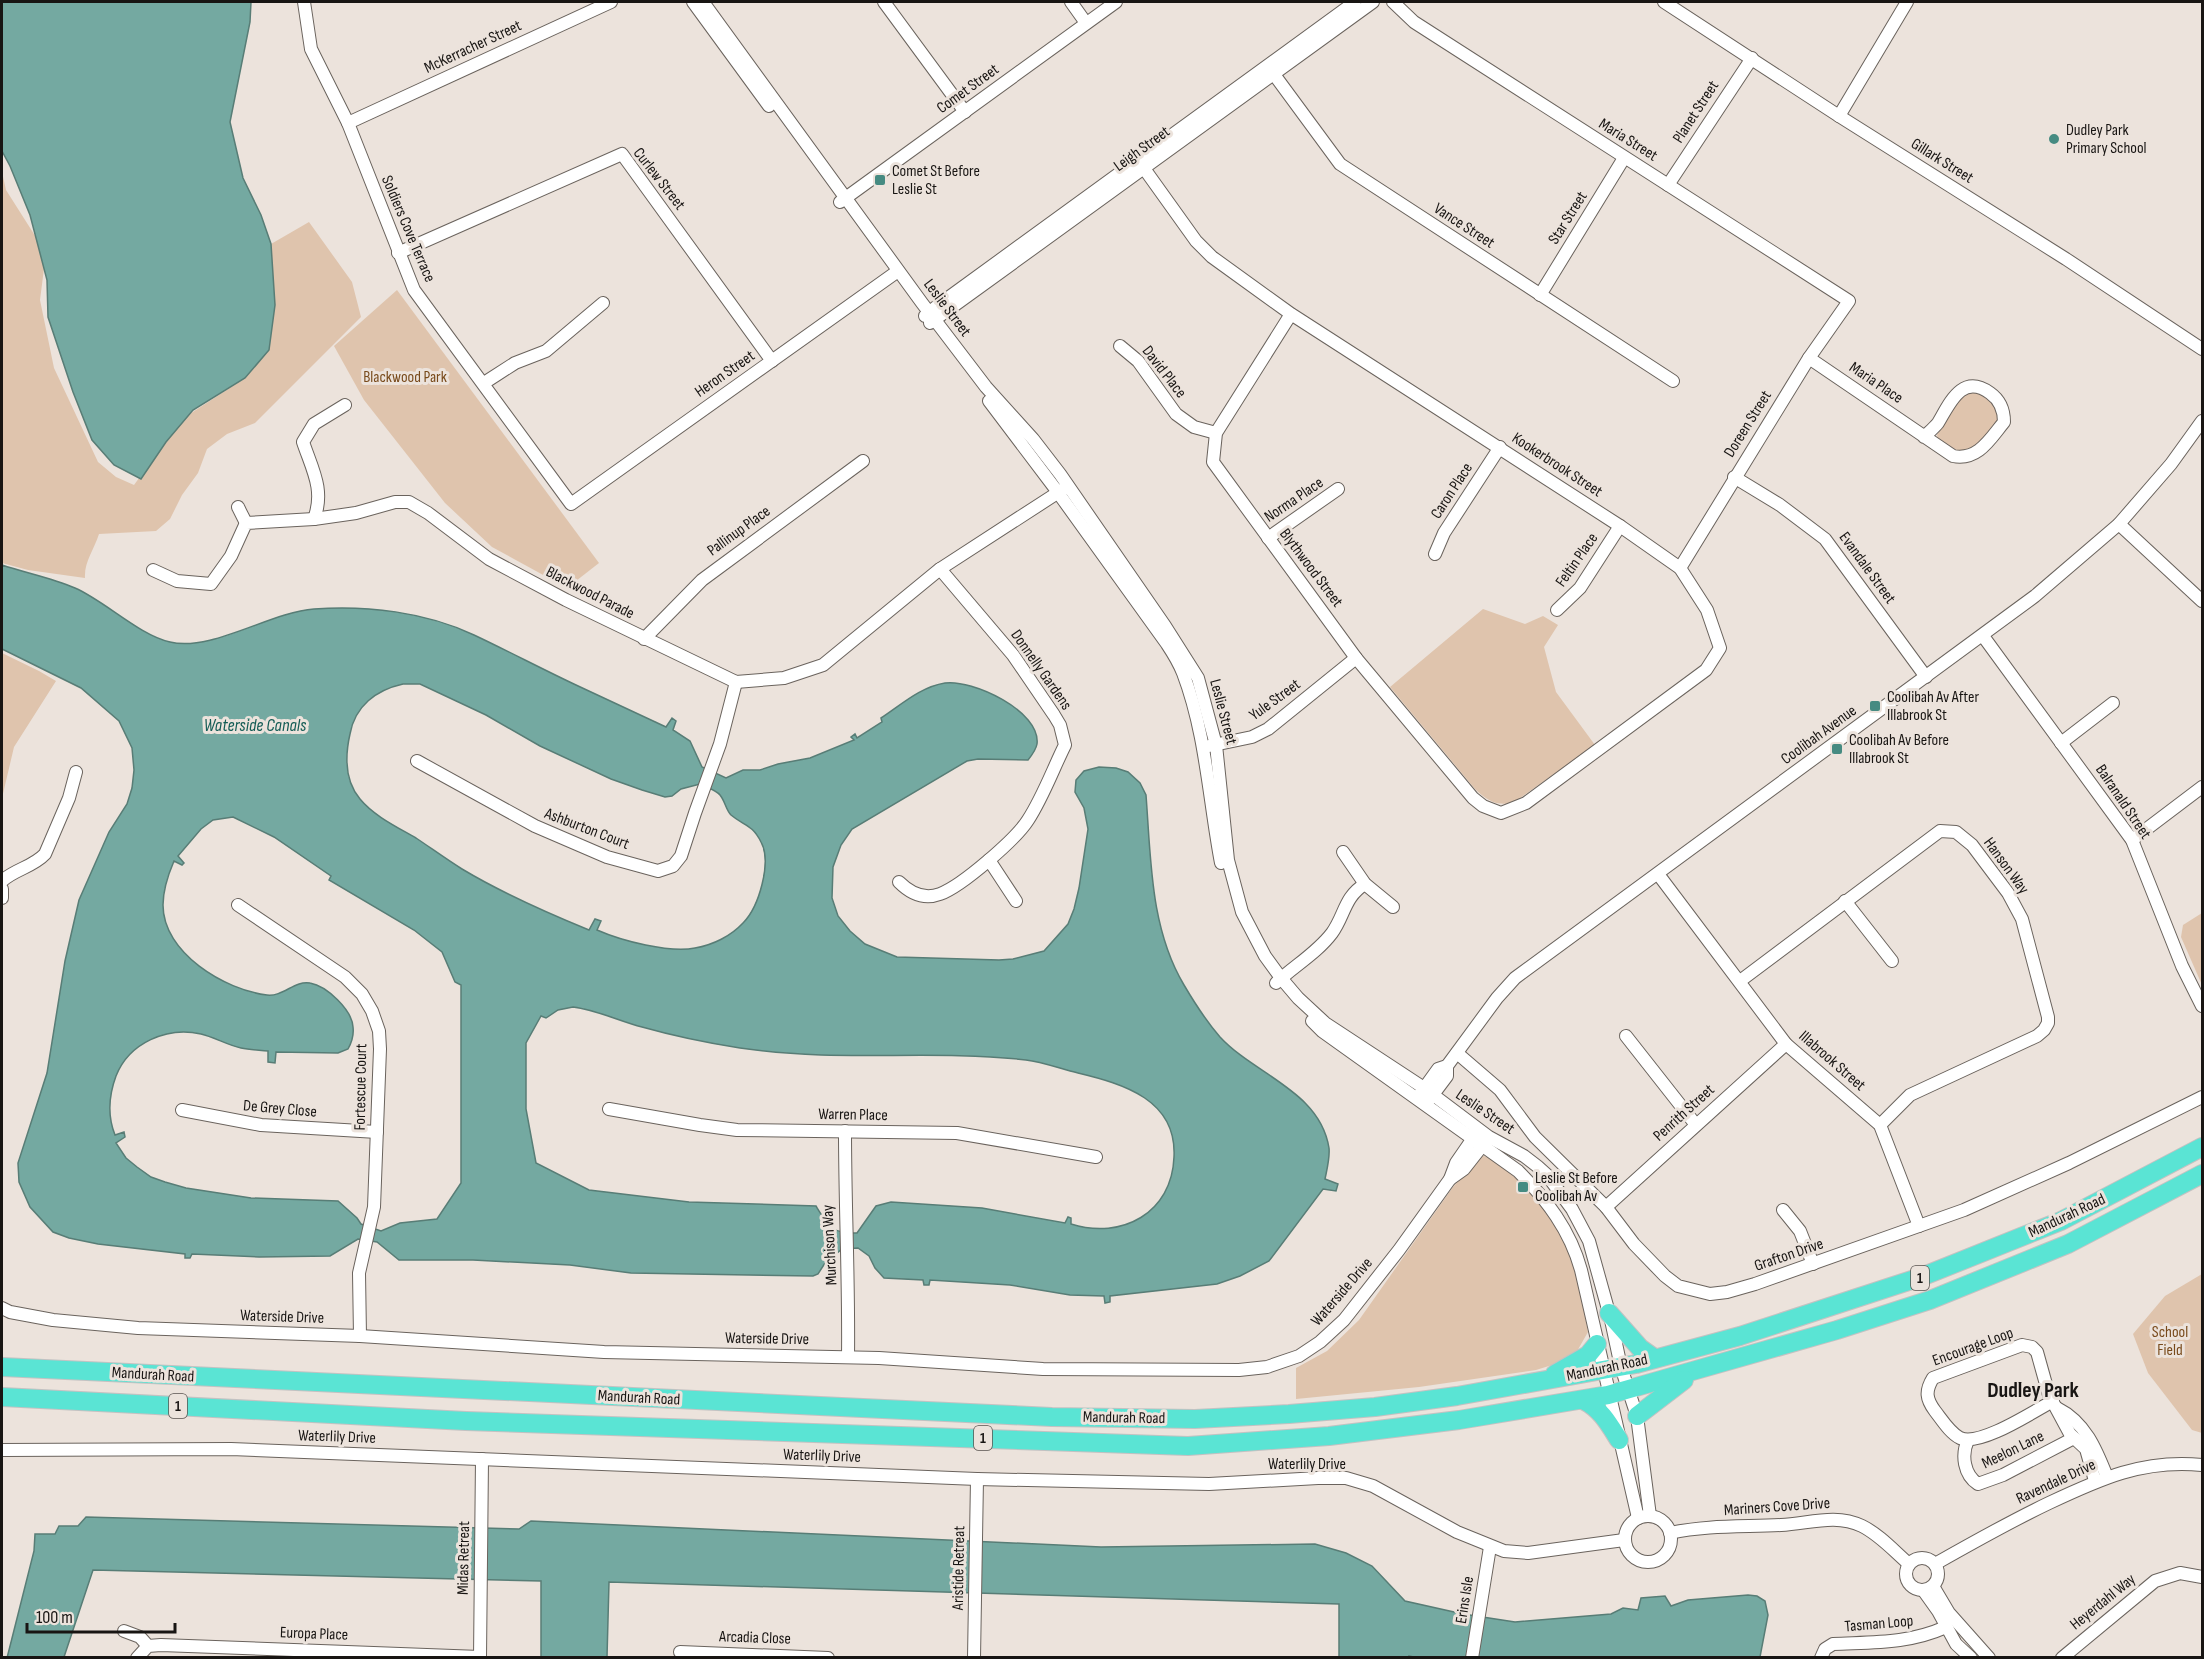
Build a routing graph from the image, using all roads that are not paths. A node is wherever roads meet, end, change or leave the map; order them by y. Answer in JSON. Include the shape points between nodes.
{"nodes":[{"id":1,"x":304,"y":2,"type":"edge"},
{"id":2,"x":611,"y":2,"type":"edge"},
{"id":3,"x":693,"y":2,"type":"edge"},
{"id":4,"x":703,"y":2,"type":"edge"},
{"id":5,"x":884,"y":2,"type":"edge"},
{"id":6,"x":1071,"y":2,"type":"edge"},
{"id":7,"x":1116,"y":2,"type":"edge"},
{"id":8,"x":1355,"y":2,"type":"edge"},
{"id":9,"x":1373,"y":2,"type":"edge"},
{"id":10,"x":1393,"y":2,"type":"edge"},
{"id":11,"x":1664,"y":2,"type":"edge"},
{"id":12,"x":1907,"y":2,"type":"edge"},
{"id":13,"x":1086,"y":23,"type":"junction"},
{"id":14,"x":1752,"y":58,"type":"junction"},
{"id":15,"x":1270,"y":70,"type":"junction"},
{"id":16,"x":965,"y":112,"type":"junction"},
{"id":17,"x":1839,"y":116,"type":"junction"},
{"id":18,"x":348,"y":123,"type":"junction"},
{"id":19,"x":1624,"y":158,"type":"junction"},
{"id":20,"x":1141,"y":164,"type":"junction"},
{"id":21,"x":1668,"y":185,"type":"junction"},
{"id":22,"x":842,"y":200,"type":"junction"},
{"id":23,"x":398,"y":253,"type":"junction"},
{"id":24,"x":895,"y":273,"type":"junction"},
{"id":25,"x":1540,"y":295,"type":"junction"},
{"id":26,"x":1849,"y":301,"type":"joint"},
{"id":27,"x":603,"y":303,"type":"dead end"},
{"id":28,"x":1291,"y":314,"type":"junction"},
{"id":29,"x":930,"y":318,"type":"junction"},
{"id":30,"x":1120,"y":346,"type":"dead end"},
{"id":31,"x":2202,"y":349,"type":"edge"},
{"id":32,"x":1809,"y":358,"type":"junction"},
{"id":33,"x":772,"y":361,"type":"junction"},
{"id":34,"x":1673,"y":381,"type":"dead end"},
{"id":35,"x":484,"y":383,"type":"junction"},
{"id":36,"x":345,"y":405,"type":"dead end"},
{"id":37,"x":2202,"y":421,"type":"edge"},
{"id":38,"x":1216,"y":433,"type":"junction"},
{"id":39,"x":1924,"y":437,"type":"junction"},
{"id":40,"x":1500,"y":447,"type":"junction"},
{"id":41,"x":863,"y":461,"type":"dead end"},
{"id":42,"x":1734,"y":477,"type":"junction"},
{"id":43,"x":1061,"y":486,"type":"junction"},
{"id":44,"x":1338,"y":489,"type":"dead end"},
{"id":45,"x":571,"y":504,"type":"joint"},
{"id":46,"x":238,"y":507,"type":"dead end"},
{"id":47,"x":314,"y":519,"type":"junction"},
{"id":48,"x":246,"y":523,"type":"junction"},
{"id":49,"x":2119,"y":524,"type":"junction"},
{"id":50,"x":1620,"y":526,"type":"junction"},
{"id":51,"x":1268,"y":538,"type":"junction"},
{"id":52,"x":1435,"y":554,"type":"dead end"},
{"id":53,"x":1680,"y":568,"type":"junction"},
{"id":54,"x":940,"y":569,"type":"junction"},
{"id":55,"x":153,"y":570,"type":"dead end"},
{"id":56,"x":2202,"y":601,"type":"edge"},
{"id":57,"x":1557,"y":610,"type":"dead end"},
{"id":58,"x":1983,"y":636,"type":"junction"},
{"id":59,"x":644,"y":639,"type":"junction"},
{"id":60,"x":1356,"y":658,"type":"junction"},
{"id":61,"x":1926,"y":677,"type":"junction"},
{"id":62,"x":736,"y":682,"type":"junction"},
{"id":63,"x":2113,"y":703,"type":"dead end"},
{"id":64,"x":2061,"y":743,"type":"junction"},
{"id":65,"x":1216,"y":744,"type":"junction"},
{"id":66,"x":1202,"y":747,"type":"junction"},
{"id":67,"x":417,"y":761,"type":"dead end"},
{"id":68,"x":76,"y":772,"type":"dead end"},
{"id":69,"x":2202,"y":788,"type":"edge"},
{"id":70,"x":1501,"y":813,"type":"joint"},
{"id":71,"x":2132,"y":840,"type":"junction"},
{"id":72,"x":1343,"y":852,"type":"dead end"},
{"id":73,"x":989,"y":860,"type":"junction"},
{"id":74,"x":1658,"y":874,"type":"junction"},
{"id":75,"x":2,"y":881,"type":"edge"},
{"id":76,"x":899,"y":882,"type":"dead end"},
{"id":77,"x":1365,"y":884,"type":"junction"},
{"id":78,"x":2,"y":889,"type":"edge"},
{"id":79,"x":2,"y":897,"type":"edge"},
{"id":80,"x":1016,"y":901,"type":"dead end"},
{"id":81,"x":1845,"y":901,"type":"junction"},
{"id":82,"x":238,"y":905,"type":"dead end"},
{"id":83,"x":1394,"y":907,"type":"dead end"},
{"id":84,"x":1892,"y":961,"type":"dead end"},
{"id":85,"x":1278,"y":981,"type":"junction"},
{"id":86,"x":1740,"y":981,"type":"junction"},
{"id":87,"x":2202,"y":1006,"type":"edge"},
{"id":88,"x":1626,"y":1036,"type":"dead end"},
{"id":89,"x":1785,"y":1044,"type":"junction"},
{"id":90,"x":1457,"y":1053,"type":"junction"},
{"id":91,"x":1425,"y":1097,"type":"junction"},
{"id":92,"x":2202,"y":1097,"type":"edge"},
{"id":93,"x":609,"y":1109,"type":"dead end"},
{"id":94,"x":182,"y":1110,"type":"dead end"},
{"id":95,"x":1696,"y":1125,"type":"junction"},
{"id":96,"x":1880,"y":1125,"type":"junction"},
{"id":97,"x":845,"y":1131,"type":"junction"},
{"id":98,"x":377,"y":1132,"type":"junction"},
{"id":99,"x":1480,"y":1138,"type":"junction"},
{"id":100,"x":2202,"y":1147,"type":"edge"},
{"id":101,"x":1096,"y":1157,"type":"dead end"},
{"id":102,"x":2202,"y":1174,"type":"edge"},
{"id":103,"x":1606,"y":1207,"type":"junction"},
{"id":104,"x":1783,"y":1210,"type":"dead end"},
{"id":105,"x":1918,"y":1226,"type":"junction"},
{"id":106,"x":1813,"y":1264,"type":"junction"},
{"id":107,"x":2,"y":1308,"type":"edge"},
{"id":108,"x":1609,"y":1313,"type":"junction"},
{"id":109,"x":360,"y":1336,"type":"junction"},
{"id":110,"x":1597,"y":1344,"type":"junction"},
{"id":111,"x":848,"y":1357,"type":"junction"},
{"id":112,"x":1654,"y":1358,"type":"junction"},
{"id":113,"x":2,"y":1367,"type":"edge"},
{"id":114,"x":1612,"y":1369,"type":"junction"},
{"id":115,"x":1695,"y":1372,"type":"junction"},
{"id":116,"x":1540,"y":1382,"type":"junction"},
{"id":117,"x":1628,"y":1390,"type":"junction"},
{"id":118,"x":1608,"y":1395,"type":"junction"},
{"id":119,"x":2,"y":1397,"type":"edge"},
{"id":120,"x":1583,"y":1400,"type":"junction"},
{"id":121,"x":2055,"y":1404,"type":"junction"},
{"id":122,"x":1637,"y":1416,"type":"junction"},
{"id":123,"x":2074,"y":1438,"type":"junction"},
{"id":124,"x":1619,"y":1440,"type":"junction"},
{"id":125,"x":1968,"y":1440,"type":"junction"},
{"id":126,"x":2,"y":1450,"type":"edge"},
{"id":127,"x":482,"y":1459,"type":"junction"},
{"id":128,"x":2202,"y":1465,"type":"edge"},
{"id":129,"x":977,"y":1479,"type":"junction"},
{"id":130,"x":2101,"y":1479,"type":"junction"},
{"id":131,"x":1644,"y":1517,"type":"junction"},
{"id":132,"x":1670,"y":1533,"type":"junction"},
{"id":133,"x":1624,"y":1540,"type":"junction"},
{"id":134,"x":1490,"y":1547,"type":"junction"},
{"id":135,"x":1909,"y":1564,"type":"junction"},
{"id":136,"x":1935,"y":1564,"type":"junction"},
{"id":137,"x":2202,"y":1577,"type":"edge"},
{"id":138,"x":1928,"y":1588,"type":"junction"},
{"id":139,"x":1946,"y":1627,"type":"junction"},
{"id":140,"x":124,"y":1631,"type":"dead end"},
{"id":141,"x":148,"y":1646,"type":"junction"},
{"id":142,"x":680,"y":1652,"type":"dead end"},
{"id":143,"x":480,"y":1657,"type":"edge"},
{"id":144,"x":137,"y":1658,"type":"edge"},
{"id":145,"x":828,"y":1658,"type":"edge"},
{"id":146,"x":974,"y":1658,"type":"edge"},
{"id":147,"x":1472,"y":1658,"type":"edge"},
{"id":148,"x":1821,"y":1658,"type":"edge"},
{"id":149,"x":1971,"y":1658,"type":"edge"},
{"id":150,"x":1989,"y":1658,"type":"edge"},
{"id":151,"x":2062,"y":1658,"type":"edge"}],
"edges":[{"from":1,"to":18,"type":"street","name":"Soldiers Cove Terrace","via":[[311,49]]},
{"from":2,"to":18,"type":"street","name":"McKerracher Street"},
{"from":3,"to":22,"type":"street","name":"Leslie Street"},
{"from":4,"to":22,"type":"street","name":"Leslie Street"},
{"from":5,"to":16,"type":"street"},
{"from":6,"to":13,"type":"street"},
{"from":7,"to":13,"type":"street","name":"Comet Street"},
{"from":8,"to":15,"type":"street","name":"Leigh Street"},
{"from":9,"to":15,"type":"street","name":"Leigh Street"},
{"from":10,"to":19,"type":"street","name":"Maria Street","via":[[1414,22]]},
{"from":11,"to":14,"type":"street","name":"Gillark Street"},
{"from":12,"to":17,"type":"street"},
{"from":13,"to":16,"type":"street","name":"Comet Street"},
{"from":14,"to":17,"type":"street","name":"Gillark Street"},
{"from":14,"to":21,"type":"street","name":"Planet Street"},
{"from":15,"to":20,"type":"street","name":"Leigh Street"},
{"from":15,"to":25,"type":"street","name":"Vance Street","via":[[1340,164]]},
{"from":16,"to":22,"type":"street","name":"Comet Street"},
{"from":17,"to":31,"type":"street","name":"Gillark Street"},
{"from":18,"to":23,"type":"street","name":"Soldiers Cove Terrace"},
{"from":19,"to":21,"type":"street","name":"Maria Street"},
{"from":19,"to":25,"type":"street","name":"Star Street"},
{"from":20,"to":28,"type":"street","name":"Kookerbrook Street","via":[[1196,241]]},
{"from":20,"to":29,"type":"street","name":"Leigh Street","via":[[941,303]]},
{"from":21,"to":26,"type":"street","name":"Maria Street"},
{"from":22,"to":24,"type":"street","name":"Leslie Street"},
{"from":23,"to":33,"type":"street","name":"Curlew Street","via":[[622,154]]},
{"from":23,"to":35,"type":"street","name":"Soldiers Cove Terrace","via":[[414,290]]},
{"from":24,"to":29,"type":"street","name":"Leslie Street"},
{"from":24,"to":33,"type":"street","name":"Heron Street"},
{"from":25,"to":34,"type":"street","name":"Vance Street"},
{"from":26,"to":32,"type":"street","name":"Doreen Street"},
{"from":27,"to":35,"type":"street","via":[[546,351],[515,363]]},
{"from":28,"to":38,"type":"street","name":"Blythwood Street"},
{"from":28,"to":40,"type":"street","name":"Kookerbrook Street"},
{"from":29,"to":43,"type":"street","name":"Leslie Street"},
{"from":30,"to":38,"type":"street","name":"David Place","via":[[1138,361],[1176,414],[1194,427]]},
{"from":32,"to":39,"type":"street","name":"Maria Place"},
{"from":32,"to":42,"type":"street","name":"Doreen Street"},
{"from":33,"to":45,"type":"street","name":"Heron Street"},
{"from":35,"to":45,"type":"street","name":"Soldiers Cove Terrace"},
{"from":36,"to":47,"type":"street","via":[[314,424],[303,442],[319,488]]},
{"from":37,"to":49,"type":"street","name":"Coolibah Avenue"},
{"from":38,"to":51,"type":"street","name":"Blythwood Street","via":[[1213,462]]},
{"from":39,"to":39,"type":"street","name":"Maria Place","via":[[1953,456],[1972,456],[2004,422],[2003,410],[1996,397],[1985,389],[1964,389]]},
{"from":40,"to":50,"type":"street","name":"Kookerbrook Street"},
{"from":40,"to":52,"type":"street","name":"Caron Place","via":[[1444,533]]},
{"from":41,"to":59,"type":"street","name":"Pallinup Place","via":[[702,580]]},
{"from":42,"to":53,"type":"street","name":"Doreen Street"},
{"from":42,"to":61,"type":"street","name":"Evandale Street","via":[[1826,539]]},
{"from":43,"to":54,"type":"street","name":"Blackwood Parade"},
{"from":43,"to":65,"type":"street","name":"Leslie Street","via":[[1166,626],[1197,678]]},
{"from":43,"to":66,"type":"street","name":"Leslie Street","via":[[1182,671]]},
{"from":44,"to":51,"type":"street","name":"Norma Place"},
{"from":46,"to":48,"type":"street"},
{"from":47,"to":48,"type":"street","name":"Blackwood Parade"},
{"from":47,"to":59,"type":"street","name":"Blackwood Parade","via":[[409,502],[489,558]]},
{"from":48,"to":55,"type":"street","via":[[231,556],[211,584],[177,581]]},
{"from":49,"to":56,"type":"street"},
{"from":49,"to":58,"type":"street","name":"Coolibah Avenue"},
{"from":50,"to":53,"type":"street","name":"Kookerbrook Street"},
{"from":50,"to":57,"type":"street","name":"Feltin Place","via":[[1580,588]]},
{"from":51,"to":60,"type":"street","name":"Blythwood Street"},
{"from":53,"to":70,"type":"street","name":"Kookerbrook Street","via":[[1707,610],[1720,648],[1706,670],[1526,803]]},
{"from":54,"to":62,"type":"street","name":"Blackwood Parade","via":[[823,665],[784,678]]},
{"from":54,"to":73,"type":"street","name":"Donnelly Gardens","via":[[1012,655],[1060,725],[1065,745],[1030,818]]},
{"from":58,"to":61,"type":"street","name":"Coolibah Avenue"},
{"from":58,"to":64,"type":"street","name":"Balranald Street"},
{"from":59,"to":62,"type":"street","name":"Blackwood Parade"},
{"from":60,"to":65,"type":"street","name":"Yule Street","via":[[1268,729],[1252,737]]},
{"from":60,"to":70,"type":"street","name":"Blythwood Street","via":[[1473,798]]},
{"from":61,"to":74,"type":"street","name":"Coolibah Avenue"},
{"from":62,"to":67,"type":"street","name":"Ashburton Court","via":[[720,744],[681,856],[673,866],[658,871],[607,857],[535,826]]},
{"from":63,"to":64,"type":"street"},
{"from":64,"to":71,"type":"street","name":"Balranald Street"},
{"from":65,"to":66,"type":"street","name":"Yule Street"},
{"from":65,"to":85,"type":"street","name":"Leslie Street","via":[[1228,860],[1242,912]]},
{"from":66,"to":85,"type":"street","name":"Leslie Street","via":[[1221,862],[1236,913],[1258,959]]},
{"from":68,"to":75,"type":"street","via":[[45,854]]},
{"from":69,"to":71,"type":"street"},
{"from":71,"to":87,"type":"street","name":"Balranald Street"},
{"from":72,"to":77,"type":"street"},
{"from":73,"to":76,"type":"street","name":"Donnelly Gardens","via":[[940,894],[918,895]]},
{"from":73,"to":80,"type":"street"},
{"from":74,"to":86,"type":"street","name":"Illabrook Street"},
{"from":74,"to":90,"type":"street","name":"Coolibah Avenue","via":[[1515,978]]},
{"from":77,"to":83,"type":"street"},
{"from":77,"to":85,"type":"street","via":[[1348,901],[1333,932]]},
{"from":78,"to":79,"type":"street"},
{"from":81,"to":84,"type":"street"},
{"from":81,"to":86,"type":"street","name":"Hanson Way"},
{"from":81,"to":96,"type":"street","name":"Hanson Way","via":[[1940,831],[1956,832],[1972,845],[2022,919],[2047,1005],[2048,1023],[2037,1036],[1911,1095]]},
{"from":82,"to":98,"type":"street","name":"Fortescue Court","via":[[345,976],[362,994],[379,1031]]},
{"from":85,"to":91,"type":"street","name":"Leslie Street","via":[[1322,1031]]},
{"from":86,"to":89,"type":"street","name":"Illabrook Street"},
{"from":88,"to":95,"type":"street"},
{"from":89,"to":95,"type":"street","name":"Penrith Street"},
{"from":89,"to":96,"type":"street","name":"Illabrook Street"},
{"from":90,"to":91,"type":"street","name":"Coolibah Avenue","via":[[1447,1066],[1447,1076]]},
{"from":90,"to":103,"type":"street","name":"Grafton Drive","via":[[1500,1090],[1535,1137]]},
{"from":91,"to":99,"type":"street","name":"Leslie Street"},
{"from":92,"to":105,"type":"street","name":"Grafton Drive","via":[[2069,1163]]},
{"from":93,"to":97,"type":"street","name":"Warren Place","via":[[736,1130]]},
{"from":94,"to":98,"type":"street","name":"De Grey Close","via":[[261,1125]]},
{"from":95,"to":103,"type":"street","name":"Penrith Street"},
{"from":96,"to":105,"type":"street","name":"Illabrook Street"},
{"from":97,"to":101,"type":"street","name":"Warren Place","via":[[957,1133]]},
{"from":97,"to":111,"type":"street","name":"Murchison Way"},
{"from":98,"to":109,"type":"street","name":"Fortescue Court","via":[[374,1207],[359,1273]]},
{"from":99,"to":108,"type":"street","name":"Leslie Street","via":[[1537,1166],[1572,1209],[1589,1241]]},
{"from":99,"to":110,"type":"street","name":"Leslie Street","via":[[1540,1193],[1563,1225],[1579,1263]]},
{"from":99,"to":111,"type":"street","name":"Waterside Drive","via":[[1464,1169],[1450,1179],[1344,1320],[1299,1356],[1267,1367],[1239,1370],[1043,1369]]},
{"from":100,"to":112,"type":"highway","name":"Mandurah Road","number":"1","via":[[2061,1221],[1921,1277],[1740,1336]]},
{"from":102,"to":115,"type":"highway","name":"Mandurah Road","number":"1","via":[[2068,1244],[1930,1300]]},
{"from":103,"to":106,"type":"street","name":"Grafton Drive","via":[[1665,1276],[1696,1292],[1727,1292]]},
{"from":104,"to":106,"type":"street","via":[[1800,1231]]},
{"from":105,"to":106,"type":"street","name":"Grafton Drive"},
{"from":107,"to":109,"type":"street","name":"Waterside Drive","via":[[53,1320],[138,1328]]},
{"from":108,"to":112,"type":"highway"},
{"from":108,"to":114,"type":"street","name":"Leslie Street"},
{"from":109,"to":111,"type":"street","name":"Waterside Drive","via":[[603,1352]]},
{"from":110,"to":114,"type":"street","name":"Leslie Street"},
{"from":110,"to":116,"type":"highway","via":[[1575,1364]]},
{"from":112,"to":114,"type":"highway","name":"Mandurah Road","number":"1"},
{"from":113,"to":116,"type":"highway","name":"Mandurah Road","number":"1","via":[[1052,1417],[1172,1419],[1375,1407]]},
{"from":114,"to":116,"type":"highway","name":"Mandurah Road","number":"1"},
{"from":114,"to":117,"type":"street","name":"Leslie Street"},
{"from":114,"to":118,"type":"street","name":"Leslie Street"},
{"from":115,"to":117,"type":"highway","name":"Mandurah Road","number":"1"},
{"from":115,"to":122,"type":"highway"},
{"from":117,"to":118,"type":"highway","name":"Mandurah Road","number":"1"},
{"from":117,"to":122,"type":"street"},
{"from":118,"to":120,"type":"highway","name":"Mandurah Road","number":"1"},
{"from":118,"to":124,"type":"street"},
{"from":119,"to":120,"type":"highway","name":"Mandurah Road","number":"1","via":[[466,1422],[1188,1446],[1341,1435]]},
{"from":120,"to":124,"type":"highway","via":[[1602,1413]]},
{"from":121,"to":123,"type":"street","name":"Encourage Loop"},
{"from":121,"to":125,"type":"street"},
{"from":121,"to":125,"type":"street","name":"Encourage Loop","via":[[2032,1347],[2022,1345],[1933,1378],[1926,1394],[1928,1403],[1952,1432]]},
{"from":121,"to":130,"type":"street","name":"Encourage Loop","via":[[2083,1429],[2094,1447]]},
{"from":122,"to":131,"type":"street"},
{"from":123,"to":125,"type":"street","name":"Meelon Lane","via":[[1978,1484],[1964,1458]]},
{"from":123,"to":130,"type":"street","name":"Encourage Loop","via":[[2086,1449]]},
{"from":124,"to":131,"type":"street"},
{"from":126,"to":127,"type":"street","name":"Waterlily Drive","via":[[231,1449]]},
{"from":127,"to":129,"type":"street","name":"Waterlily Drive"},
{"from":127,"to":143,"type":"street","name":"Midas Retreat"},
{"from":128,"to":130,"type":"street","name":"Ravendale Drive","via":[[2142,1467]]},
{"from":129,"to":134,"type":"street","name":"Waterlily Drive","via":[[1209,1484],[1346,1478],[1373,1486]]},
{"from":129,"to":146,"type":"street","name":"Aristide Retreat"},
{"from":130,"to":136,"type":"street","name":"Ravendale Drive","via":[[2007,1523]]},
{"from":131,"to":132,"type":"street","via":[[1659,1519]]},
{"from":131,"to":133,"type":"street","via":[[1626,1530]]},
{"from":132,"to":133,"type":"street","via":[[1667,1552],[1652,1562],[1633,1557]]},
{"from":132,"to":135,"type":"street","name":"Mariners Cove Drive","via":[[1693,1528],[1842,1519],[1880,1538]]},
{"from":133,"to":134,"type":"street","name":"Waterlily Drive","via":[[1528,1553]]},
{"from":134,"to":147,"type":"street","name":"Erins Isle"},
{"from":135,"to":136,"type":"street","via":[[1921,1558]]},
{"from":135,"to":138,"type":"street","via":[[1907,1580],[1913,1587]]},
{"from":136,"to":138,"type":"street","via":[[1937,1578]]},
{"from":137,"to":151,"type":"street","name":"Heyerdahl Way","via":[[2181,1573],[2155,1581]]},
{"from":138,"to":139,"type":"street"},
{"from":138,"to":150,"type":"street"},
{"from":139,"to":148,"type":"street","name":"Tasman Loop","via":[[1904,1641],[1833,1644]]},
{"from":139,"to":149,"type":"street"},
{"from":140,"to":141,"type":"street","via":[[140,1637]]},
{"from":141,"to":143,"type":"street","name":"Europa Place"},
{"from":141,"to":144,"type":"street"},
{"from":142,"to":145,"type":"street","name":"Arcadia Close"}]}
